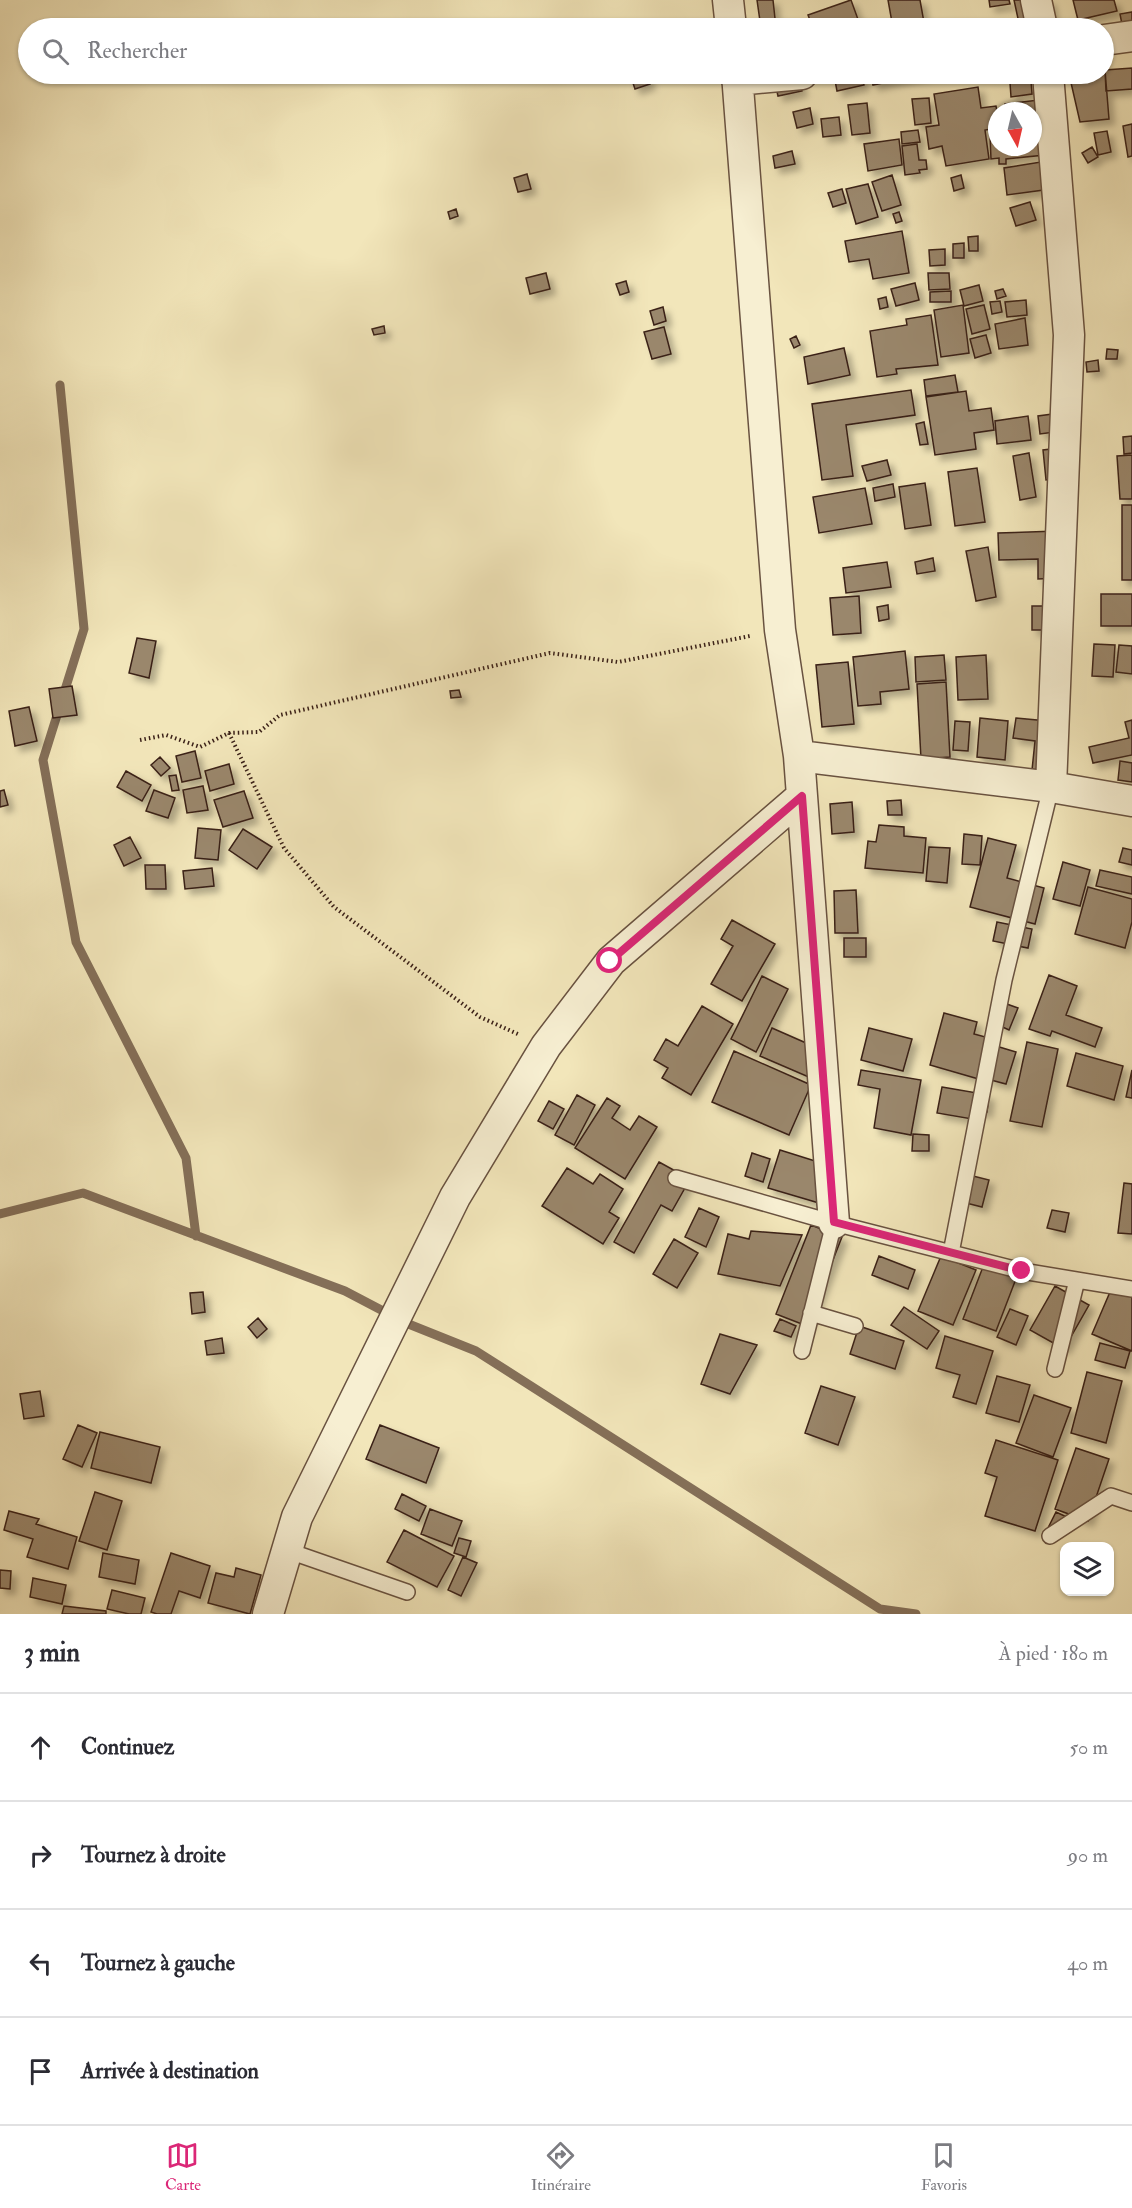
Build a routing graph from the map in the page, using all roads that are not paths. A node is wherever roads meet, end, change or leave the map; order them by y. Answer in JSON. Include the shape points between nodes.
{"nodes":[{"id":1,"x":728,"y":0,"type":"edge"},
{"id":2,"x":1036,"y":0,"type":"edge"},
{"id":3,"x":730,"y":18,"type":"edge"},
{"id":4,"x":1040,"y":18,"type":"edge"},
{"id":5,"x":1132,"y":36,"type":"edge"},
{"id":6,"x":1114,"y":39,"type":"edge"},
{"id":7,"x":738,"y":84,"type":"edge"},
{"id":8,"x":1049,"y":84,"type":"edge"},
{"id":9,"x":799,"y":756,"type":"junction"},
{"id":10,"x":1051,"y":787,"type":"junction"},
{"id":11,"x":802,"y":796,"type":"junction"},
{"id":12,"x":1132,"y":801,"type":"edge"},
{"id":13,"x":676,"y":1178,"type":"dead end"},
{"id":14,"x":834,"y":1222,"type":"junction"},
{"id":15,"x":951,"y":1253,"type":"junction"},
{"id":16,"x":1077,"y":1280,"type":"junction"},
{"id":17,"x":1132,"y":1289,"type":"edge"},
{"id":18,"x":811,"y":1313,"type":"junction"},
{"id":19,"x":855,"y":1326,"type":"dead end"},
{"id":20,"x":802,"y":1351,"type":"dead end"},
{"id":21,"x":1055,"y":1369,"type":"dead end"},
{"id":22,"x":1132,"y":1503,"type":"edge"},
{"id":23,"x":1050,"y":1536,"type":"dead end"},
{"id":24,"x":286,"y":1550,"type":"junction"},
{"id":25,"x":407,"y":1592,"type":"dead end"},
{"id":26,"x":268,"y":1614,"type":"edge"}],
"edges":[{"from":1,"to":3,"type":"street"},
{"from":2,"to":4,"type":"street"},
{"from":5,"to":6,"type":"street"},
{"from":7,"to":9,"type":"street","via":[[780,630]]},
{"from":8,"to":10,"type":"street","via":[[1069,335]]},
{"from":9,"to":10,"type":"street"},
{"from":9,"to":11,"type":"street"},
{"from":10,"to":12,"type":"street"},
{"from":10,"to":15,"type":"lane","via":[[1004,980]]},
{"from":11,"to":14,"type":"street"},
{"from":11,"to":24,"type":"street","via":[[610,961],[546,1046],[455,1197],[297,1516]]},
{"from":13,"to":14,"type":"lane"},
{"from":14,"to":15,"type":"lane"},
{"from":14,"to":18,"type":"lane"},
{"from":15,"to":16,"type":"lane"},
{"from":16,"to":17,"type":"lane"},
{"from":16,"to":21,"type":"lane"},
{"from":18,"to":19,"type":"lane"},
{"from":18,"to":20,"type":"lane"},
{"from":22,"to":23,"type":"lane","via":[[1111,1496]]},
{"from":24,"to":25,"type":"lane"},
{"from":24,"to":26,"type":"street"}]}
